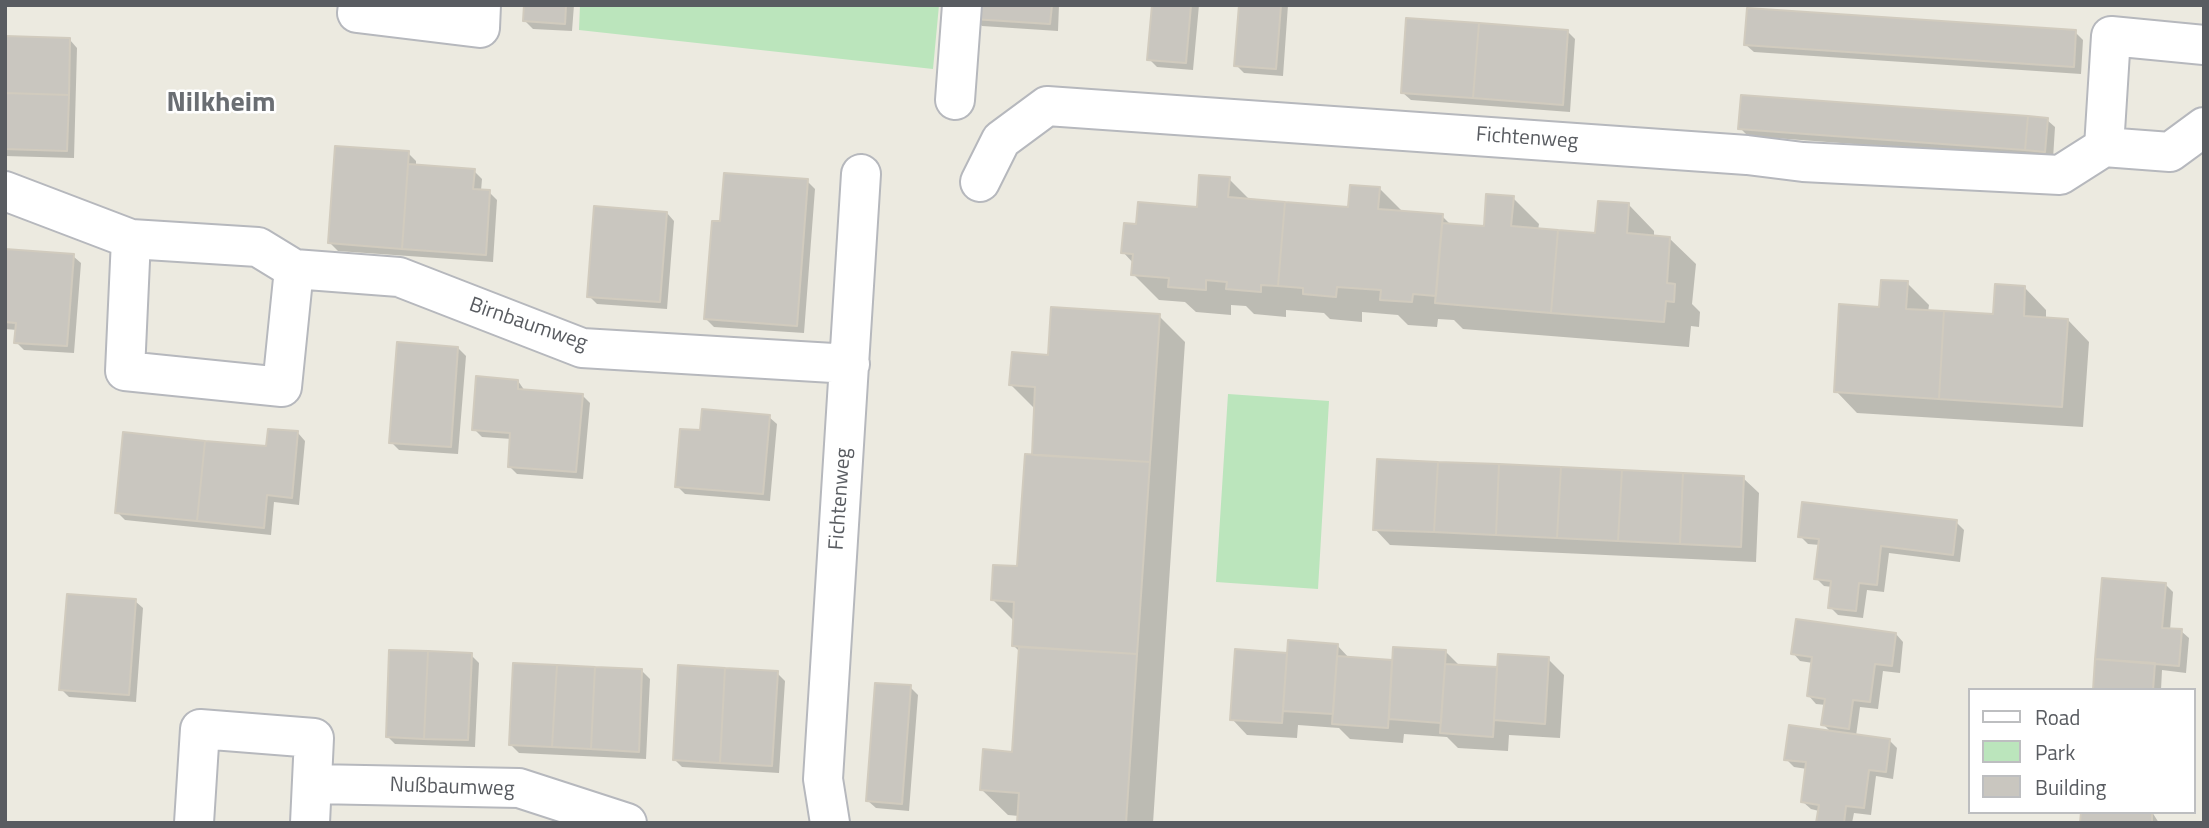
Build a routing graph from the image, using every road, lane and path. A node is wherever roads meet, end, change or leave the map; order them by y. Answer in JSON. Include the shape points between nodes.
{"nodes":[{"id":1,"x":358,"y":5,"type":"edge"},
{"id":2,"x":481,"y":5,"type":"edge"},
{"id":3,"x":962,"y":5,"type":"edge"},
{"id":4,"x":2204,"y":45,"type":"edge"},
{"id":5,"x":955,"y":100,"type":"dead end"},
{"id":6,"x":2204,"y":127,"type":"edge"},
{"id":7,"x":2104,"y":147,"type":"junction"},
{"id":8,"x":860,"y":174,"type":"dead end"},
{"id":9,"x":980,"y":182,"type":"dead end"},
{"id":10,"x":5,"y":191,"type":"edge"},
{"id":11,"x":131,"y":239,"type":"junction"},
{"id":12,"x":294,"y":270,"type":"junction"},
{"id":13,"x":850,"y":364,"type":"junction"},
{"id":14,"x":313,"y":784,"type":"junction"},
{"id":15,"x":194,"y":823,"type":"edge"},
{"id":16,"x":310,"y":823,"type":"edge"},
{"id":17,"x":627,"y":823,"type":"edge"},
{"id":18,"x":830,"y":823,"type":"edge"}],
"edges":[{"from":1,"to":2,"type":"street","via":[[357,13],[480,28]]},
{"from":3,"to":5,"type":"street"},
{"from":4,"to":7,"type":"street","via":[[2111,37]]},
{"from":6,"to":7,"type":"street","via":[[2169,152]]},
{"from":7,"to":9,"type":"street","name":"Fichtenweg","via":[[2060,175],[1803,162],[1047,106],[1001,140]]},
{"from":8,"to":13,"type":"street","name":"Fichtenweg"},
{"from":10,"to":11,"type":"street","name":"Birnbaumweg"},
{"from":11,"to":12,"type":"street","name":"Birnbaumweg","via":[[258,247]]},
{"from":11,"to":12,"type":"street","via":[[125,371],[282,387]]},
{"from":12,"to":13,"type":"street","name":"Birnbaumweg","via":[[399,277],[582,348]]},
{"from":13,"to":18,"type":"street","name":"Fichtenweg","via":[[823,779]]},
{"from":14,"to":15,"type":"street","via":[[314,738],[200,729]]},
{"from":14,"to":16,"type":"street"},
{"from":14,"to":17,"type":"street","name":"Nußbaumweg","via":[[519,788]]}]}
